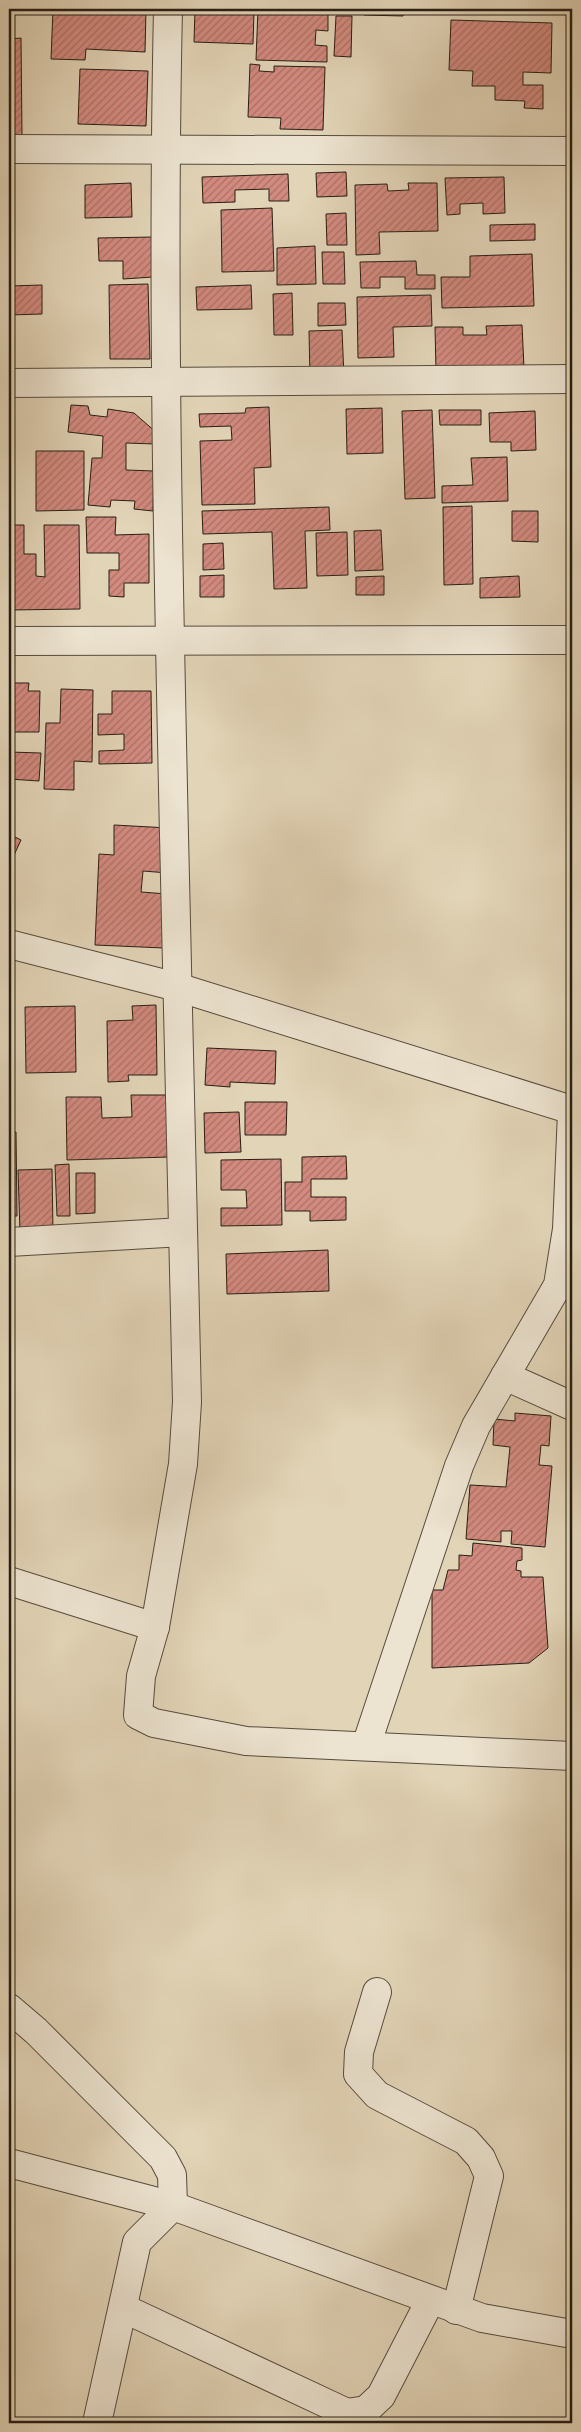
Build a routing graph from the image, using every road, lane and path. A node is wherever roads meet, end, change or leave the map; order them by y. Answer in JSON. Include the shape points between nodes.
{"nodes":[{"id":1,"x":168,"y":9,"type":"edge"},
{"id":2,"x":9,"y":149,"type":"edge"},
{"id":3,"x":165,"y":150,"type":"junction"},
{"id":4,"x":572,"y":151,"type":"edge"},
{"id":5,"x":572,"y":379,"type":"edge"},
{"id":6,"x":166,"y":382,"type":"junction"},
{"id":7,"x":9,"y":383,"type":"edge"},
{"id":8,"x":9,"y":640,"type":"edge"},
{"id":9,"x":572,"y":640,"type":"edge"},
{"id":10,"x":170,"y":641,"type":"junction"},
{"id":11,"x":9,"y":944,"type":"edge"},
{"id":12,"x":177,"y":988,"type":"junction"},
{"id":13,"x":572,"y":1111,"type":"edge"},
{"id":14,"x":183,"y":1232,"type":"junction"},
{"id":15,"x":9,"y":1242,"type":"edge"},
{"id":16,"x":505,"y":1376,"type":"junction"},
{"id":17,"x":572,"y":1406,"type":"edge"},
{"id":18,"x":9,"y":1581,"type":"edge"},
{"id":19,"x":155,"y":1627,"type":"junction"},
{"id":20,"x":366,"y":1746,"type":"junction"},
{"id":21,"x":572,"y":1756,"type":"edge"},
{"id":22,"x":377,"y":1992,"type":"dead end"},
{"id":23,"x":9,"y":2008,"type":"edge"},
{"id":24,"x":9,"y":2163,"type":"edge"},
{"id":25,"x":173,"y":2206,"type":"junction"},
{"id":26,"x":430,"y":2301,"type":"junction"},
{"id":27,"x":123,"y":2308,"type":"junction"},
{"id":28,"x":456,"y":2310,"type":"junction"},
{"id":29,"x":572,"y":2334,"type":"edge"},
{"id":30,"x":97,"y":2423,"type":"edge"}],
"edges":[{"from":1,"to":3,"type":"street"},
{"from":2,"to":3,"type":"street"},
{"from":3,"to":4,"type":"street"},
{"from":3,"to":6,"type":"street"},
{"from":5,"to":6,"type":"street"},
{"from":6,"to":7,"type":"street"},
{"from":6,"to":10,"type":"street"},
{"from":8,"to":10,"type":"street"},
{"from":9,"to":10,"type":"street"},
{"from":10,"to":12,"type":"street"},
{"from":11,"to":12,"type":"street"},
{"from":12,"to":13,"type":"street"},
{"from":12,"to":14,"type":"street"},
{"from":13,"to":16,"type":"street","via":[[568,1229],[558,1285]]},
{"from":14,"to":15,"type":"street"},
{"from":14,"to":19,"type":"street","via":[[187,1411],[183,1464]]},
{"from":16,"to":17,"type":"street"},
{"from":16,"to":20,"type":"street","via":[[476,1426],[459,1466]]},
{"from":18,"to":19,"type":"street"},
{"from":19,"to":20,"type":"street","via":[[140,1676],[138,1715],[154,1723],[246,1742]]},
{"from":20,"to":21,"type":"street"},
{"from":22,"to":28,"type":"street","via":[[359,2052],[358,2074],[377,2095],[466,2141],[481,2158],[489,2176]]},
{"from":23,"to":25,"type":"street","via":[[163,2158],[172,2175]]},
{"from":24,"to":25,"type":"street"},
{"from":25,"to":26,"type":"street"},
{"from":25,"to":27,"type":"street","via":[[137,2242]]},
{"from":26,"to":27,"type":"street","via":[[381,2396],[366,2410],[347,2413]]},
{"from":26,"to":28,"type":"street"},
{"from":27,"to":30,"type":"street"},
{"from":28,"to":29,"type":"street","via":[[482,2318]]}]}
